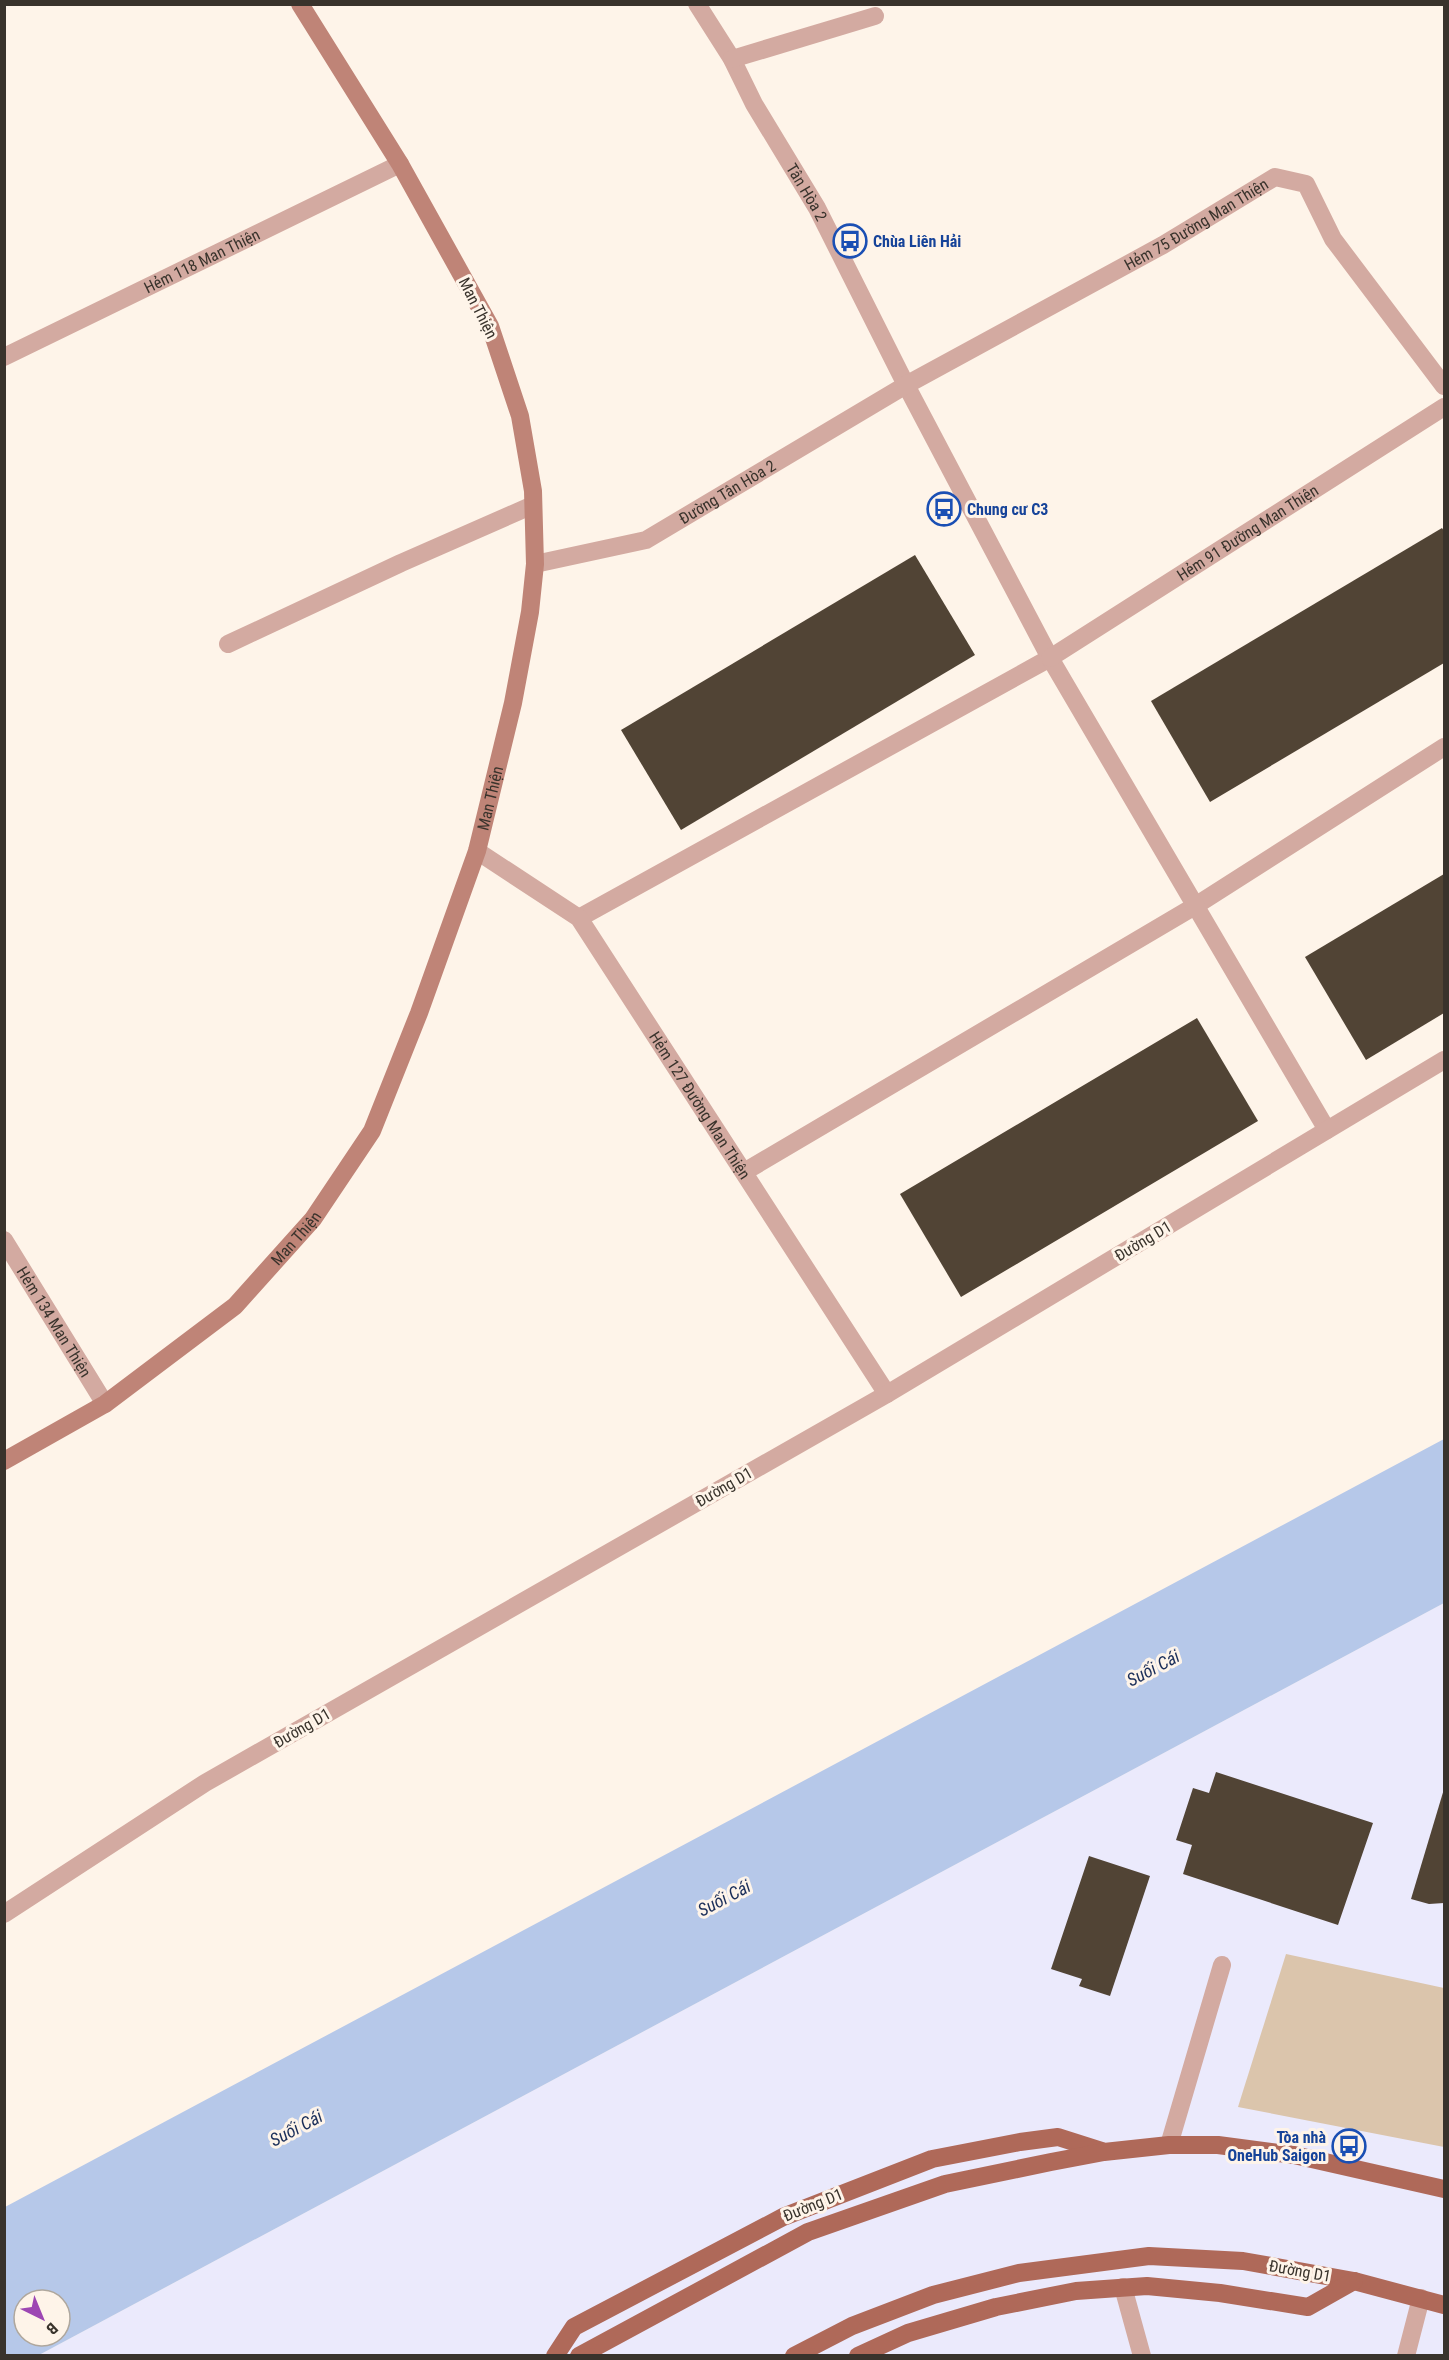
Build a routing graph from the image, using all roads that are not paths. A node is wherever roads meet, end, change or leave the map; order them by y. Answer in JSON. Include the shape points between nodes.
{"nodes":[{"id":1,"x":300,"y":4,"type":"edge"},
{"id":2,"x":697,"y":4,"type":"edge"},
{"id":3,"x":875,"y":16,"type":"dead end"},
{"id":4,"x":732,"y":59,"type":"junction"},
{"id":5,"x":400,"y":164,"type":"junction"},
{"id":6,"x":4,"y":357,"type":"edge"},
{"id":7,"x":906,"y":385,"type":"junction"},
{"id":8,"x":1444,"y":386,"type":"edge"},
{"id":9,"x":1444,"y":407,"type":"edge"},
{"id":10,"x":533,"y":505,"type":"junction"},
{"id":11,"x":535,"y":564,"type":"junction"},
{"id":12,"x":228,"y":644,"type":"dead end"},
{"id":13,"x":1050,"y":658,"type":"junction"},
{"id":14,"x":1444,"y":747,"type":"edge"},
{"id":15,"x":477,"y":851,"type":"junction"},
{"id":16,"x":1195,"y":906,"type":"junction"},
{"id":17,"x":579,"y":918,"type":"junction"},
{"id":18,"x":1444,"y":1060,"type":"edge"},
{"id":19,"x":1327,"y":1130,"type":"junction"},
{"id":20,"x":744,"y":1172,"type":"junction"},
{"id":21,"x":4,"y":1240,"type":"edge"},
{"id":22,"x":887,"y":1394,"type":"junction"},
{"id":23,"x":105,"y":1404,"type":"junction"},
{"id":24,"x":4,"y":1461,"type":"edge"},
{"id":25,"x":4,"y":1914,"type":"edge"},
{"id":26,"x":1222,"y":1965,"type":"dead end"},
{"id":27,"x":1168,"y":2145,"type":"junction"},
{"id":28,"x":1104,"y":2151,"type":"junction"},
{"id":29,"x":1444,"y":2189,"type":"edge"},
{"id":30,"x":1354,"y":2281,"type":"junction"},
{"id":31,"x":1123,"y":2287,"type":"junction"},
{"id":32,"x":1421,"y":2298,"type":"junction"},
{"id":33,"x":1444,"y":2305,"type":"edge"},
{"id":34,"x":555,"y":2355,"type":"edge"},
{"id":35,"x":579,"y":2355,"type":"edge"},
{"id":36,"x":794,"y":2355,"type":"edge"},
{"id":37,"x":858,"y":2355,"type":"edge"},
{"id":38,"x":1142,"y":2355,"type":"edge"},
{"id":39,"x":1406,"y":2355,"type":"edge"}],
"edges":[{"from":1,"to":5,"type":"street","name":"Man Thiện"},
{"from":2,"to":4,"type":"street","name":"Tân Hòa 2"},
{"from":3,"to":4,"type":"street"},
{"from":4,"to":7,"type":"street","name":"Tân Hòa 2","via":[[754,104],[817,208]]},
{"from":5,"to":6,"type":"street","name":"Hẻm 118 Man Thiện"},
{"from":5,"to":10,"type":"street","name":"Man Thiện","via":[[490,326],[520,416]]},
{"from":7,"to":8,"type":"street","name":"Hẻm 75 Đường Man Thiện","via":[[1163,244],[1275,177],[1306,184],[1333,239]]},
{"from":7,"to":11,"type":"street","name":"Đường Tân Hòa 2","via":[[646,540]]},
{"from":7,"to":13,"type":"street","name":"Tân Hòa 2"},
{"from":9,"to":13,"type":"street","name":"Hẻm 91 Đường Man Thiện"},
{"from":10,"to":11,"type":"street","name":"Man Thiện"},
{"from":10,"to":12,"type":"street"},
{"from":11,"to":15,"type":"street","name":"Man Thiện","via":[[513,703]]},
{"from":13,"to":16,"type":"street","name":"Tân Hòa 2"},
{"from":13,"to":17,"type":"street","name":"Hẻm 91 Đường Man Thiện"},
{"from":14,"to":16,"type":"street"},
{"from":15,"to":17,"type":"street","name":"Hẻm 127 Đường Man Thiện"},
{"from":15,"to":23,"type":"street","name":"Man Thiện","via":[[372,1131],[320,1210],[235,1305]]},
{"from":16,"to":19,"type":"street","name":"Tân Hòa 2"},
{"from":16,"to":20,"type":"street"},
{"from":17,"to":20,"type":"street","name":"Hẻm 127 Đường Man Thiện"},
{"from":18,"to":19,"type":"street","name":"Đường D1"},
{"from":19,"to":22,"type":"street","name":"Đường D1"},
{"from":20,"to":22,"type":"street","name":"Hẻm 127 Đường Man Thiện"},
{"from":21,"to":23,"type":"street","name":"Hẻm 134 Man Thiện"},
{"from":22,"to":25,"type":"street","name":"Đường D1","via":[[205,1783]]},
{"from":23,"to":24,"type":"street","name":"Man Thiện"},
{"from":26,"to":27,"type":"street"},
{"from":27,"to":28,"type":"main road","name":"Đường D1"},
{"from":27,"to":29,"type":"main road","name":"Đường D1","via":[[1218,2145],[1294,2155]]},
{"from":28,"to":34,"type":"main road","name":"Đường D1","via":[[1058,2137],[1020,2142],[932,2160],[856,2187],[783,2217],[574,2327]]},
{"from":28,"to":35,"type":"main road","name":"Đường D1","via":[[945,2184],[808,2232]]},
{"from":30,"to":31,"type":"main road","name":"Đường D1","via":[[1308,2307],[1221,2293]]},
{"from":30,"to":32,"type":"main road","name":"Đường D1"},
{"from":30,"to":36,"type":"main road","name":"Đường D1","via":[[1243,2261],[1149,2256],[1082,2264],[1019,2273],[933,2295],[852,2326]]},
{"from":31,"to":37,"type":"main road","name":"Đường D1","via":[[1076,2291],[996,2307],[908,2333]]},
{"from":31,"to":38,"type":"street"},
{"from":32,"to":33,"type":"main road","name":"Đường D1"},
{"from":32,"to":39,"type":"street"}]}
